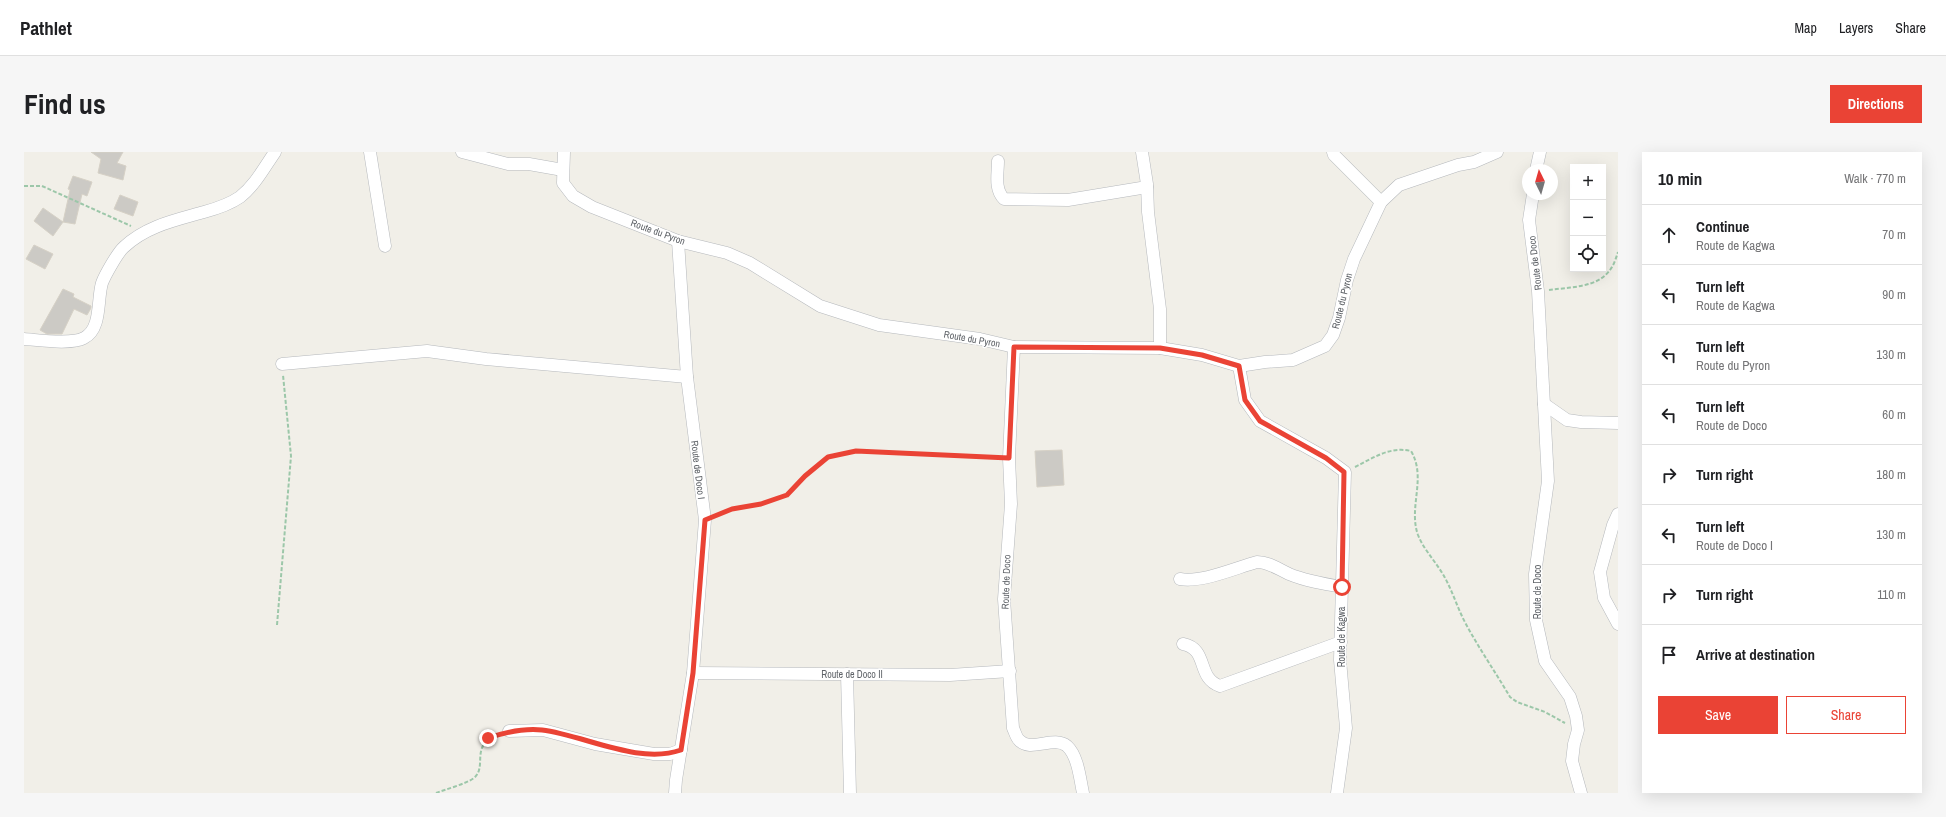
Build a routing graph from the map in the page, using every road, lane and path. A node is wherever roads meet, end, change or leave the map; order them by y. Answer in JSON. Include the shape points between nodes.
{"nodes":[{"id":1,"x":275,"y":152,"type":"edge"},
{"id":2,"x":370,"y":152,"type":"edge"},
{"id":3,"x":462,"y":152,"type":"edge"},
{"id":4,"x":564,"y":152,"type":"edge"},
{"id":5,"x":1142,"y":152,"type":"edge"},
{"id":6,"x":1333,"y":152,"type":"edge"},
{"id":7,"x":1497,"y":152,"type":"edge"},
{"id":8,"x":1540,"y":152,"type":"edge"},
{"id":9,"x":998,"y":161,"type":"dead end"},
{"id":10,"x":1537,"y":164,"type":"edge"},
{"id":11,"x":563,"y":170,"type":"junction"},
{"id":12,"x":24,"y":186,"type":"edge"},
{"id":13,"x":1147,"y":186,"type":"junction"},
{"id":14,"x":1532,"y":200,"type":"edge"},
{"id":15,"x":1381,"y":202,"type":"junction"},
{"id":16,"x":143,"y":232,"type":"junction"},
{"id":17,"x":678,"y":241,"type":"junction"},
{"id":18,"x":385,"y":246,"type":"dead end"},
{"id":19,"x":1618,"y":252,"type":"edge"},
{"id":20,"x":1538,"y":291,"type":"junction"},
{"id":21,"x":24,"y":339,"type":"edge"},
{"id":22,"x":1014,"y":347,"type":"junction"},
{"id":23,"x":1160,"y":348,"type":"junction"},
{"id":24,"x":282,"y":364,"type":"joint"},
{"id":25,"x":1239,"y":366,"type":"junction"},
{"id":26,"x":687,"y":377,"type":"junction"},
{"id":27,"x":1544,"y":404,"type":"junction"},
{"id":28,"x":1618,"y":423,"type":"edge"},
{"id":29,"x":1009,"y":458,"type":"junction"},
{"id":30,"x":1344,"y":472,"type":"junction"},
{"id":31,"x":1618,"y":514,"type":"edge"},
{"id":32,"x":705,"y":520,"type":"junction"},
{"id":33,"x":1180,"y":579,"type":"dead end"},
{"id":34,"x":1342,"y":587,"type":"junction"},
{"id":35,"x":1618,"y":624,"type":"edge"},
{"id":36,"x":277,"y":625,"type":"dead end"},
{"id":37,"x":1341,"y":642,"type":"junction"},
{"id":38,"x":1183,"y":644,"type":"dead end"},
{"id":39,"x":1010,"y":670,"type":"junction"},
{"id":40,"x":693,"y":673,"type":"junction"},
{"id":41,"x":847,"y":674,"type":"junction"},
{"id":42,"x":1578,"y":730,"type":"junction"},
{"id":43,"x":509,"y":731,"type":"joint"},
{"id":44,"x":681,"y":750,"type":"junction"},
{"id":45,"x":436,"y":793,"type":"edge"},
{"id":46,"x":675,"y":793,"type":"edge"},
{"id":47,"x":850,"y":793,"type":"edge"},
{"id":48,"x":1083,"y":793,"type":"edge"},
{"id":49,"x":1337,"y":793,"type":"edge"},
{"id":50,"x":1581,"y":793,"type":"edge"}],
"edges":[{"from":1,"to":16,"type":"street","via":[[254,184],[238,198],[216,208]]},
{"from":2,"to":18,"type":"street"},
{"from":3,"to":11,"type":"street","via":[[508,164],[529,164]]},
{"from":4,"to":11,"type":"street","name":"Route du Pyron"},
{"from":5,"to":13,"type":"street"},
{"from":6,"to":15,"type":"street"},
{"from":7,"to":15,"type":"street","name":"Route du Pyron","via":[[1474,162],[1399,185]]},
{"from":8,"to":10,"type":"street"},
{"from":9,"to":13,"type":"street","via":[[997,188],[998,194],[1004,199],[1068,200]]},
{"from":11,"to":17,"type":"street","name":"Route du Pyron","via":[[563,183],[573,196],[592,207]]},
{"from":12,"to":16,"type":"path","via":[[42,186]]},
{"from":13,"to":23,"type":"street","via":[[1160,308]]},
{"from":14,"to":20,"type":"street","name":"Route de Doco","via":[[1529,220]]},
{"from":15,"to":25,"type":"street","name":"Route du Pyron","via":[[1354,259],[1334,335],[1325,346],[1294,360]]},
{"from":16,"to":21,"type":"street","via":[[123,248],[102,283],[97,316],[89,335],[79,340]]},
{"from":17,"to":22,"type":"street","name":"Route du Pyron","via":[[727,253],[750,263],[820,306],[848,316],[880,325],[980,339]]},
{"from":17,"to":26,"type":"street","name":"Route de Doco I"},
{"from":19,"to":20,"type":"path","via":[[1610,270],[1598,280],[1586,285]]},
{"from":20,"to":27,"type":"street","name":"Route de Doco"},
{"from":22,"to":23,"type":"street","name":"Route du Pyron"},
{"from":22,"to":29,"type":"street","name":"Route de Doco"},
{"from":23,"to":25,"type":"street","name":"Route du Pyron","via":[[1202,355]]},
{"from":24,"to":26,"type":"street","via":[[427,351],[486,359]]},
{"from":24,"to":36,"type":"path","via":[[291,456]]},
{"from":25,"to":30,"type":"street","via":[[1245,400],[1260,421],[1326,458]]},
{"from":26,"to":32,"type":"street","name":"Route de Doco I"},
{"from":27,"to":28,"type":"street","via":[[1567,420]]},
{"from":27,"to":42,"type":"street","name":"Route de Doco","via":[[1548,481],[1535,574],[1536,620],[1545,660],[1570,697]]},
{"from":29,"to":32,"type":"path","via":[[856,451],[828,457],[787,495],[761,504],[732,509]]},
{"from":29,"to":39,"type":"street","name":"Route de Doco","via":[[1011,504],[1004,599]]},
{"from":30,"to":34,"type":"street","name":"Route de Kagwa"},
{"from":30,"to":42,"type":"path","via":[[1392,450],[1411,451],[1418,472],[1415,519],[1418,534],[1452,591],[1466,626],[1510,696],[1517,702],[1545,712]]},
{"from":31,"to":35,"type":"street","via":[[1600,572],[1604,598]]},
{"from":32,"to":40,"type":"street","name":"Route de Doco I"},
{"from":33,"to":34,"type":"street","via":[[1196,579],[1264,562],[1290,574]]},
{"from":34,"to":37,"type":"street","name":"Route de Kagwa"},
{"from":37,"to":38,"type":"street","via":[[1220,686],[1207,678],[1194,647]]},
{"from":37,"to":49,"type":"street","name":"Route de Kagwa","via":[[1340,660],[1346,728]]},
{"from":39,"to":41,"type":"street","name":"Route de Doco II","via":[[950,675]]},
{"from":39,"to":48,"type":"street","name":"Route de Doco","via":[[1014,728],[1019,740],[1028,745],[1060,742],[1067,746],[1075,760]]},
{"from":40,"to":41,"type":"street","name":"Route de Doco II"},
{"from":40,"to":44,"type":"street","name":"Route de Doco I"},
{"from":41,"to":47,"type":"street"},
{"from":42,"to":50,"type":"street","name":"Route de Doco","via":[[1572,761]]},
{"from":43,"to":44,"type":"street","via":[[543,730],[601,746],[654,754],[670,754]]},
{"from":43,"to":45,"type":"path","via":[[488,738],[480,752],[480,768],[474,777]]},
{"from":44,"to":46,"type":"street","name":"Route de Doco I"}]}
